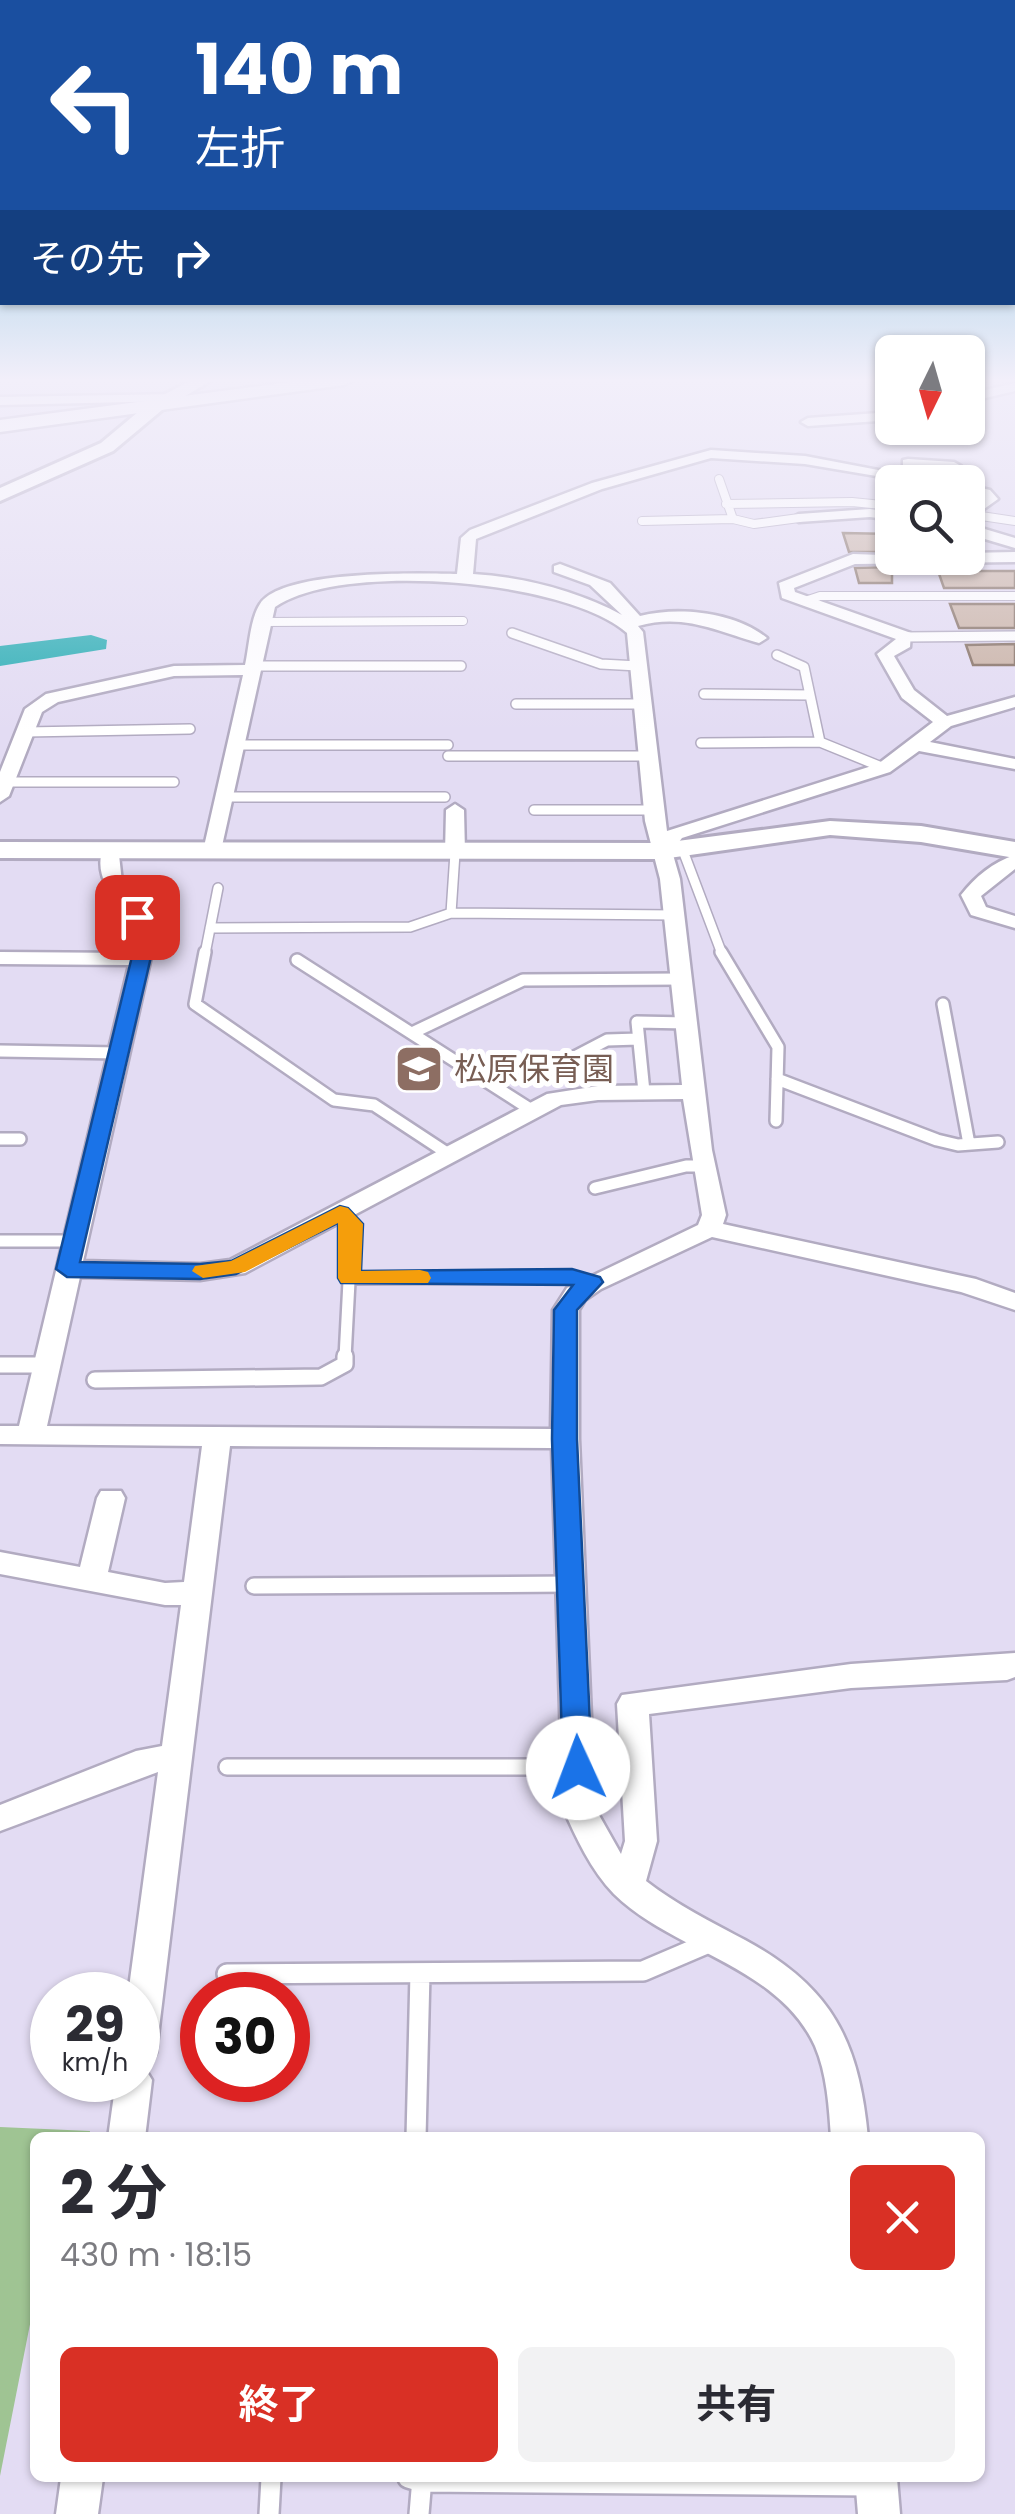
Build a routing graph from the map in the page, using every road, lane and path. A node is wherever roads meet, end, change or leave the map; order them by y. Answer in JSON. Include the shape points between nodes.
{"nodes":[{"id":1,"x":564,"y":497,"type":"edge"},
{"id":2,"x":724,"y":497,"type":"edge"},
{"id":3,"x":726,"y":504,"type":"junction"},
{"id":4,"x":875,"y":504,"type":"edge"},
{"id":5,"x":875,"y":514,"type":"edge"},
{"id":6,"x":799,"y":518,"type":"joint"},
{"id":7,"x":734,"y":519,"type":"junction"},
{"id":8,"x":985,"y":520,"type":"edge"},
{"id":9,"x":642,"y":521,"type":"dead end"},
{"id":10,"x":1015,"y":521,"type":"edge"},
{"id":11,"x":985,"y":528,"type":"edge"},
{"id":12,"x":1015,"y":543,"type":"edge"},
{"id":13,"x":1015,"y":557,"type":"edge"},
{"id":14,"x":560,"y":569,"type":"dead end"},
{"id":15,"x":464,"y":580,"type":"junction"},
{"id":16,"x":1015,"y":596,"type":"edge"},
{"id":17,"x":805,"y":601,"type":"junction"},
{"id":18,"x":462,"y":621,"type":"dead end"},
{"id":19,"x":263,"y":622,"type":"junction"},
{"id":20,"x":632,"y":623,"type":"junction"},
{"id":21,"x":512,"y":632,"type":"dead end"},
{"id":22,"x":1015,"y":636,"type":"edge"},
{"id":23,"x":904,"y":637,"type":"junction"},
{"id":24,"x":758,"y":638,"type":"dead end"},
{"id":25,"x":777,"y":655,"type":"dead end"},
{"id":26,"x":461,"y":666,"type":"dead end"},
{"id":27,"x":638,"y":666,"type":"junction"},
{"id":28,"x":253,"y":668,"type":"junction"},
{"id":29,"x":704,"y":694,"type":"dead end"},
{"id":30,"x":810,"y":695,"type":"junction"},
{"id":31,"x":1015,"y":702,"type":"edge"},
{"id":32,"x":516,"y":704,"type":"dead end"},
{"id":33,"x":642,"y":704,"type":"junction"},
{"id":34,"x":945,"y":722,"type":"junction"},
{"id":35,"x":190,"y":730,"type":"dead end"},
{"id":36,"x":26,"y":732,"type":"junction"},
{"id":37,"x":820,"y":742,"type":"junction"},
{"id":38,"x":701,"y":743,"type":"dead end"},
{"id":39,"x":236,"y":745,"type":"junction"},
{"id":40,"x":918,"y":745,"type":"junction"},
{"id":41,"x":648,"y":756,"type":"junction"},
{"id":42,"x":1015,"y":764,"type":"edge"},
{"id":43,"x":884,"y":768,"type":"junction"},
{"id":44,"x":174,"y":782,"type":"dead end"},
{"id":45,"x":3,"y":789,"type":"edge"},
{"id":46,"x":225,"y":798,"type":"junction"},
{"id":47,"x":450,"y":804,"type":"joint"},
{"id":48,"x":534,"y":810,"type":"dead end"},
{"id":49,"x":653,"y":810,"type":"junction"},
{"id":50,"x":0,"y":850,"type":"edge"},
{"id":51,"x":111,"y":850,"type":"junction"},
{"id":52,"x":672,"y":850,"type":"junction"},
{"id":53,"x":1015,"y":850,"type":"edge"},
{"id":54,"x":214,"y":851,"type":"junction"},
{"id":55,"x":455,"y":853,"type":"junction"},
{"id":56,"x":1015,"y":861,"type":"edge"},
{"id":57,"x":218,"y":888,"type":"dead end"},
{"id":58,"x":451,"y":914,"type":"junction"},
{"id":59,"x":674,"y":916,"type":"junction"},
{"id":60,"x":1015,"y":922,"type":"edge"},
{"id":61,"x":210,"y":928,"type":"junction"},
{"id":62,"x":0,"y":958,"type":"edge"},
{"id":63,"x":141,"y":959,"type":"junction"},
{"id":64,"x":297,"y":960,"type":"dead end"},
{"id":65,"x":682,"y":979,"type":"junction"},
{"id":66,"x":942,"y":1004,"type":"dead end"},
{"id":67,"x":687,"y":1023,"type":"junction"},
{"id":68,"x":412,"y":1034,"type":"junction"},
{"id":69,"x":638,"y":1039,"type":"junction"},
{"id":70,"x":0,"y":1051,"type":"edge"},
{"id":71,"x":119,"y":1053,"type":"junction"},
{"id":72,"x":540,"y":1075,"type":"dead end"},
{"id":73,"x":777,"y":1080,"type":"junction"},
{"id":74,"x":644,"y":1092,"type":"junction"},
{"id":75,"x":694,"y":1092,"type":"junction"},
{"id":76,"x":533,"y":1111,"type":"junction"},
{"id":77,"x":776,"y":1122,"type":"dead end"},
{"id":78,"x":0,"y":1139,"type":"edge"},
{"id":79,"x":20,"y":1139,"type":"dead end"},
{"id":80,"x":998,"y":1142,"type":"dead end"},
{"id":81,"x":969,"y":1144,"type":"junction"},
{"id":82,"x":450,"y":1155,"type":"junction"},
{"id":83,"x":704,"y":1166,"type":"junction"},
{"id":84,"x":595,"y":1188,"type":"dead end"},
{"id":85,"x":340,"y":1212,"type":"junction"},
{"id":86,"x":709,"y":1228,"type":"junction"},
{"id":87,"x":0,"y":1241,"type":"edge"},
{"id":88,"x":74,"y":1241,"type":"junction"},
{"id":89,"x":67,"y":1269,"type":"junction"},
{"id":90,"x":350,"y":1278,"type":"junction"},
{"id":91,"x":592,"y":1282,"type":"junction"},
{"id":92,"x":1015,"y":1302,"type":"edge"},
{"id":93,"x":0,"y":1365,"type":"edge"},
{"id":94,"x":46,"y":1365,"type":"junction"},
{"id":95,"x":95,"y":1380,"type":"dead end"},
{"id":96,"x":0,"y":1434,"type":"edge"},
{"id":97,"x":31,"y":1434,"type":"junction"},
{"id":98,"x":217,"y":1438,"type":"junction"},
{"id":99,"x":565,"y":1439,"type":"junction"},
{"id":100,"x":111,"y":1498,"type":"dead end"},
{"id":101,"x":0,"y":1563,"type":"edge"},
{"id":102,"x":91,"y":1580,"type":"junction"},
{"id":103,"x":571,"y":1584,"type":"junction"},
{"id":104,"x":254,"y":1586,"type":"dead end"},
{"id":105,"x":198,"y":1593,"type":"junction"},
{"id":106,"x":1015,"y":1664,"type":"edge"},
{"id":107,"x":176,"y":1757,"type":"junction"},
{"id":108,"x":227,"y":1767,"type":"dead end"},
{"id":109,"x":578,"y":1768,"type":"junction"},
{"id":110,"x":0,"y":1818,"type":"edge"},
{"id":111,"x":628,"y":1886,"type":"junction"},
{"id":112,"x":713,"y":1940,"type":"junction"},
{"id":113,"x":148,"y":1972,"type":"edge"},
{"id":114,"x":420,"y":1973,"type":"junction"},
{"id":115,"x":310,"y":1974,"type":"edge"},
{"id":116,"x":131,"y":2102,"type":"edge"},
{"id":117,"x":127,"y":2132,"type":"edge"},
{"id":118,"x":416,"y":2132,"type":"edge"},
{"id":119,"x":850,"y":2132,"type":"edge"},
{"id":120,"x":81,"y":2482,"type":"edge"},
{"id":121,"x":271,"y":2482,"type":"edge"},
{"id":122,"x":417,"y":2482,"type":"edge"},
{"id":123,"x":523,"y":2482,"type":"edge"},
{"id":124,"x":877,"y":2492,"type":"edge"},
{"id":125,"x":77,"y":2514,"type":"edge"},
{"id":126,"x":268,"y":2514,"type":"edge"},
{"id":127,"x":418,"y":2514,"type":"edge"}],
"edges":[{"from":1,"to":15,"type":"street","via":[[476,532],[469,538]]},
{"from":2,"to":3,"type":"lane"},
{"from":3,"to":4,"type":"lane"},
{"from":3,"to":7,"type":"lane"},
{"from":5,"to":6,"type":"street"},
{"from":6,"to":7,"type":"lane","via":[[754,524]]},
{"from":7,"to":9,"type":"lane"},
{"from":8,"to":10,"type":"lane"},
{"from":11,"to":12,"type":"street"},
{"from":13,"to":17,"type":"street","via":[[846,560],[785,586],[788,595]]},
{"from":14,"to":20,"type":"street","via":[[609,587]]},
{"from":15,"to":19,"type":"street","via":[[306,584],[272,598]]},
{"from":15,"to":20,"type":"street","via":[[516,584]]},
{"from":16,"to":17,"type":"lane"},
{"from":17,"to":23,"type":"street"},
{"from":18,"to":19,"type":"lane"},
{"from":19,"to":28,"type":"street"},
{"from":20,"to":24,"type":"street","via":[[672,613],[701,616]]},
{"from":20,"to":27,"type":"street"},
{"from":21,"to":27,"type":"lane","via":[[601,664]]},
{"from":22,"to":23,"type":"lane"},
{"from":23,"to":34,"type":"street","via":[[885,654],[904,694]]},
{"from":25,"to":30,"type":"lane","via":[[804,667]]},
{"from":26,"to":28,"type":"lane"},
{"from":27,"to":33,"type":"street"},
{"from":28,"to":36,"type":"street","via":[[174,671],[52,698],[34,709]]},
{"from":28,"to":39,"type":"street"},
{"from":29,"to":30,"type":"lane"},
{"from":30,"to":37,"type":"lane"},
{"from":31,"to":34,"type":"street"},
{"from":32,"to":33,"type":"lane"},
{"from":33,"to":41,"type":"street"},
{"from":34,"to":40,"type":"street"},
{"from":35,"to":36,"type":"lane"},
{"from":36,"to":45,"type":"street"},
{"from":37,"to":38,"type":"lane"},
{"from":37,"to":43,"type":"lane"},
{"from":39,"to":41,"type":"lane"},
{"from":39,"to":46,"type":"street"},
{"from":40,"to":42,"type":"street"},
{"from":40,"to":43,"type":"street"},
{"from":41,"to":49,"type":"street"},
{"from":43,"to":52,"type":"street","via":[[675,834]]},
{"from":44,"to":45,"type":"lane"},
{"from":46,"to":47,"type":"lane"},
{"from":46,"to":54,"type":"street"},
{"from":47,"to":55,"type":"street"},
{"from":48,"to":49,"type":"lane"},
{"from":49,"to":52,"type":"street"},
{"from":50,"to":51,"type":"street"},
{"from":51,"to":54,"type":"street"},
{"from":51,"to":63,"type":"street","via":[[111,885],[143,926]]},
{"from":52,"to":53,"type":"street","via":[[830,828]]},
{"from":52,"to":55,"type":"street"},
{"from":52,"to":59,"type":"street"},
{"from":52,"to":73,"type":"lane","via":[[727,967],[778,1046]]},
{"from":54,"to":55,"type":"street"},
{"from":55,"to":58,"type":"lane"},
{"from":56,"to":60,"type":"street","via":[[972,895],[978,911]]},
{"from":57,"to":61,"type":"lane"},
{"from":58,"to":59,"type":"lane"},
{"from":58,"to":61,"type":"lane","via":[[410,927]]},
{"from":59,"to":65,"type":"street"},
{"from":61,"to":82,"type":"lane","via":[[195,1004],[334,1100],[374,1105]]},
{"from":62,"to":63,"type":"street"},
{"from":63,"to":71,"type":"street"},
{"from":64,"to":68,"type":"lane"},
{"from":65,"to":67,"type":"street"},
{"from":65,"to":68,"type":"lane","via":[[523,980]]},
{"from":66,"to":81,"type":"lane"},
{"from":67,"to":69,"type":"lane","via":[[637,1022]]},
{"from":67,"to":75,"type":"street"},
{"from":68,"to":76,"type":"lane"},
{"from":69,"to":72,"type":"lane","via":[[607,1040]]},
{"from":69,"to":74,"type":"lane"},
{"from":70,"to":71,"type":"lane"},
{"from":71,"to":88,"type":"street"},
{"from":73,"to":77,"type":"lane"},
{"from":73,"to":81,"type":"lane","via":[[936,1140]]},
{"from":74,"to":75,"type":"street"},
{"from":74,"to":76,"type":"street","via":[[574,1094]]},
{"from":75,"to":83,"type":"street"},
{"from":76,"to":82,"type":"street"},
{"from":78,"to":79,"type":"lane"},
{"from":80,"to":81,"type":"lane"},
{"from":82,"to":85,"type":"street"},
{"from":83,"to":84,"type":"lane"},
{"from":83,"to":86,"type":"street","via":[[714,1214]]},
{"from":85,"to":89,"type":"street","via":[[236,1267]]},
{"from":85,"to":90,"type":"lane","via":[[352,1224]]},
{"from":86,"to":91,"type":"street"},
{"from":86,"to":92,"type":"street","via":[[967,1285]]},
{"from":87,"to":88,"type":"lane"},
{"from":88,"to":89,"type":"street"},
{"from":89,"to":94,"type":"street"},
{"from":90,"to":91,"type":"lane"},
{"from":90,"to":95,"type":"lane","via":[[345,1364],[321,1377]]},
{"from":91,"to":99,"type":"street","via":[[566,1310]]},
{"from":93,"to":94,"type":"lane"},
{"from":94,"to":97,"type":"street"},
{"from":96,"to":97,"type":"street"},
{"from":97,"to":98,"type":"street"},
{"from":98,"to":99,"type":"street"},
{"from":98,"to":105,"type":"street"},
{"from":99,"to":103,"type":"street"},
{"from":100,"to":102,"type":"street"},
{"from":101,"to":102,"type":"street"},
{"from":102,"to":105,"type":"street","via":[[164,1594]]},
{"from":103,"to":104,"type":"lane"},
{"from":103,"to":109,"type":"street"},
{"from":105,"to":107,"type":"street"},
{"from":106,"to":111,"type":"street","via":[[851,1676],[633,1704],[640,1841]]},
{"from":107,"to":110,"type":"street","via":[[148,1760]]},
{"from":107,"to":113,"type":"street"},
{"from":108,"to":109,"type":"lane"},
{"from":109,"to":111,"type":"street","via":[[579,1808],[593,1843]]},
{"from":111,"to":112,"type":"street"},
{"from":112,"to":114,"type":"lane","via":[[643,1971]]},
{"from":112,"to":119,"type":"street","via":[[786,1983],[826,2032],[846,2088]]},
{"from":114,"to":115,"type":"lane"},
{"from":114,"to":118,"type":"lane"},
{"from":116,"to":117,"type":"street"},
{"from":120,"to":125,"type":"street"},
{"from":121,"to":126,"type":"lane"},
{"from":122,"to":127,"type":"lane"},
{"from":123,"to":124,"type":"lane"}]}
